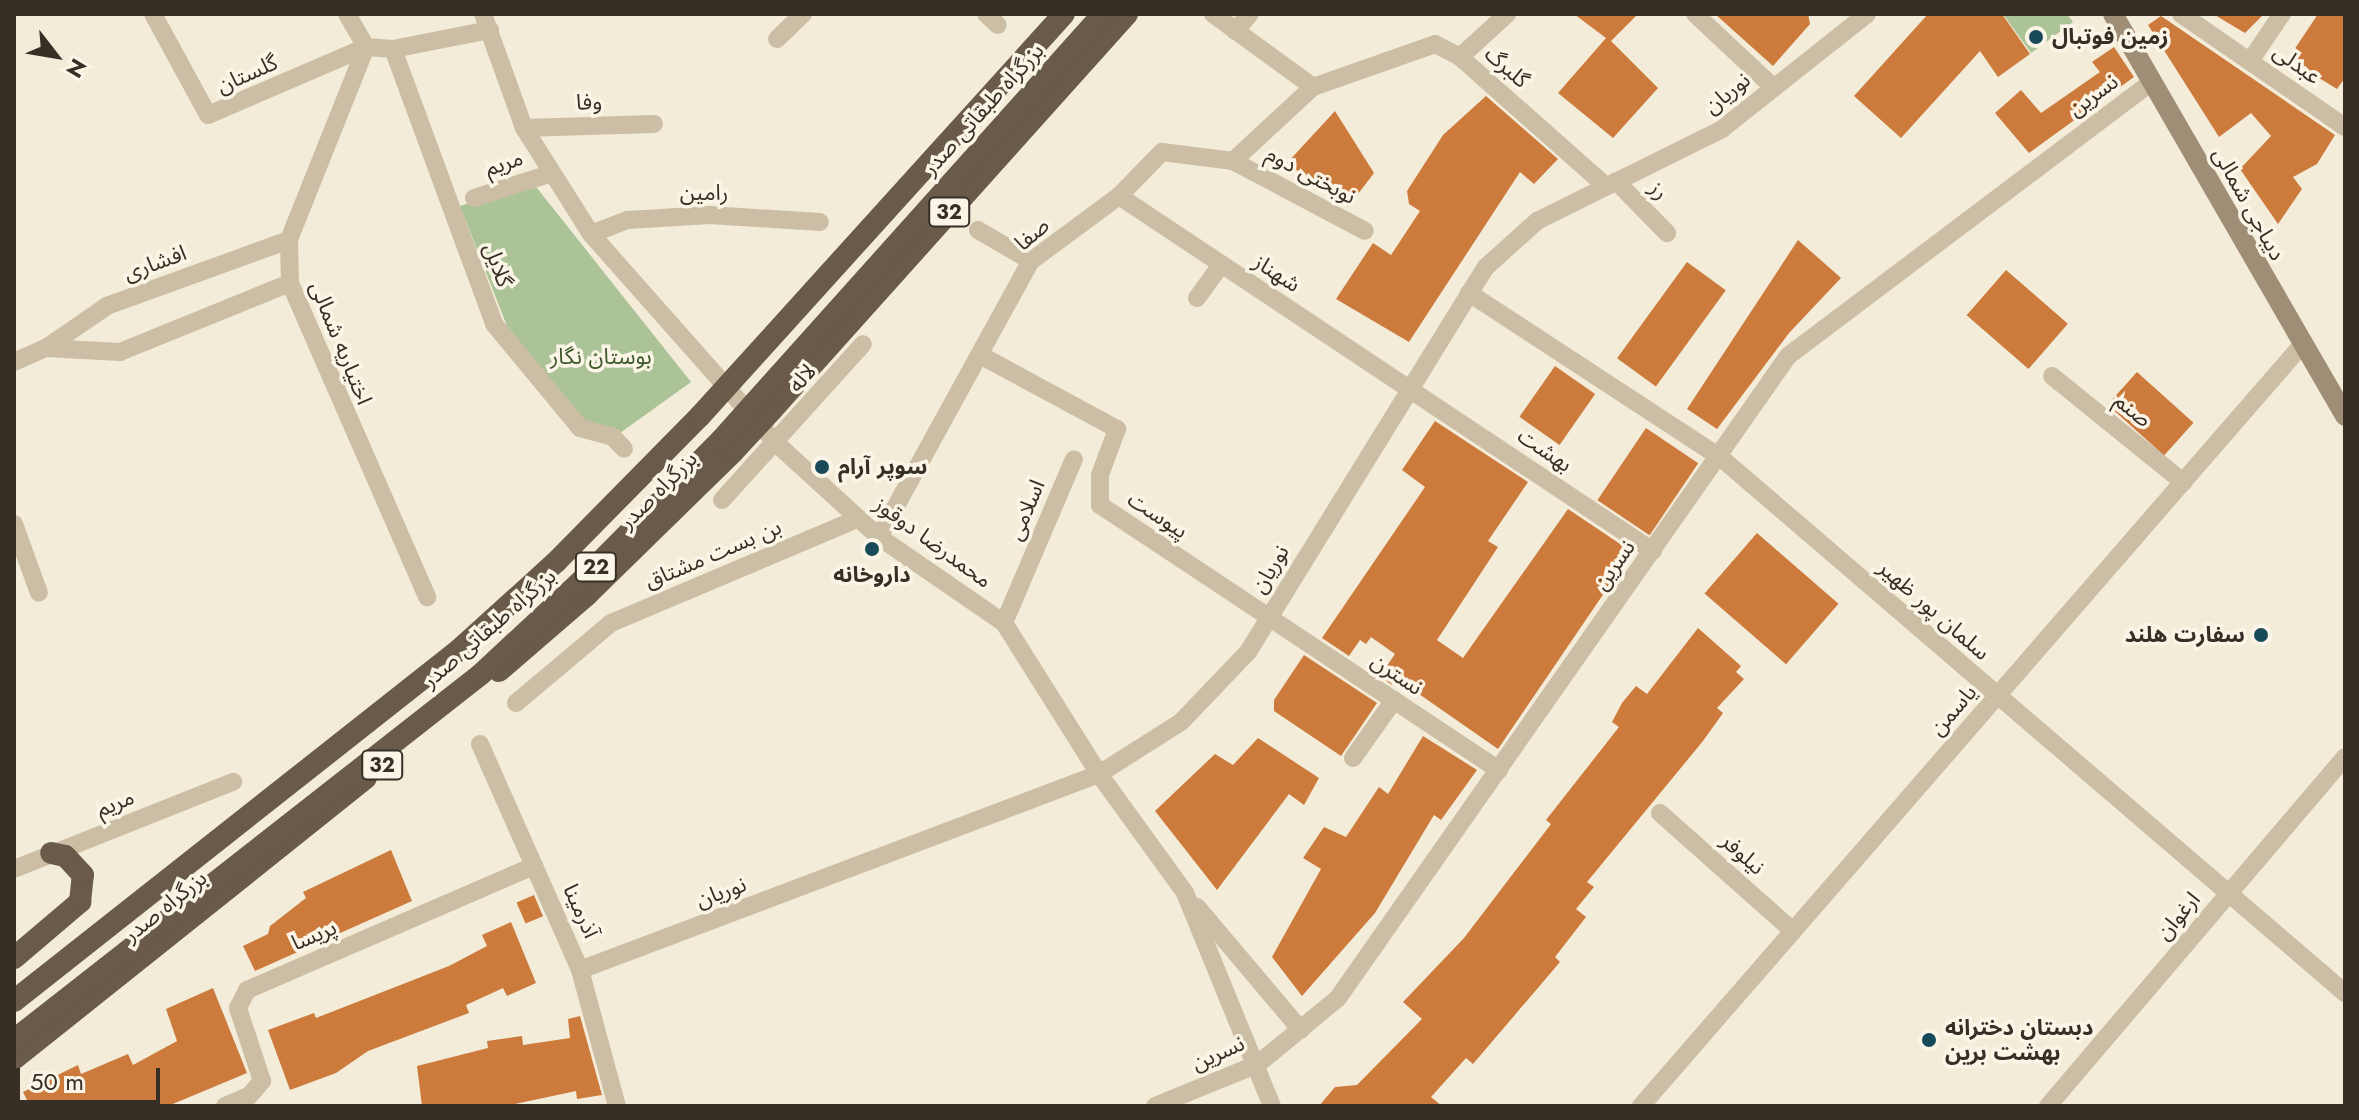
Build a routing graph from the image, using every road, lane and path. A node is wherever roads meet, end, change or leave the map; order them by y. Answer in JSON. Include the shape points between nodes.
{"nodes":[{"id":1,"x":153,"y":14,"type":"edge"},
{"id":2,"x":347,"y":14,"type":"edge"},
{"id":3,"x":803,"y":14,"type":"edge"},
{"id":4,"x":1061,"y":14,"type":"edge"},
{"id":5,"x":1103,"y":14,"type":"edge"},
{"id":6,"x":1127,"y":14,"type":"edge"},
{"id":7,"x":1213,"y":14,"type":"edge"},
{"id":8,"x":1250,"y":14,"type":"edge"},
{"id":9,"x":1507,"y":14,"type":"edge"},
{"id":10,"x":1695,"y":14,"type":"edge"},
{"id":11,"x":1867,"y":14,"type":"edge"},
{"id":12,"x":2181,"y":14,"type":"edge"},
{"id":13,"x":2282,"y":14,"type":"edge"},
{"id":14,"x":2114,"y":15,"type":"edge"},
{"id":15,"x":486,"y":22,"type":"edge"},
{"id":16,"x":1235,"y":31,"type":"junction"},
{"id":17,"x":777,"y":39,"type":"dead end"},
{"id":18,"x":366,"y":47,"type":"junction"},
{"id":19,"x":393,"y":49,"type":"junction"},
{"id":20,"x":1460,"y":57,"type":"junction"},
{"id":21,"x":2250,"y":61,"type":"junction"},
{"id":22,"x":2152,"y":82,"type":"junction"},
{"id":23,"x":1313,"y":87,"type":"junction"},
{"id":24,"x":1773,"y":87,"type":"junction"},
{"id":25,"x":654,"y":124,"type":"dead end"},
{"id":26,"x":2345,"y":127,"type":"edge"},
{"id":27,"x":524,"y":128,"type":"junction"},
{"id":28,"x":1233,"y":161,"type":"junction"},
{"id":29,"x":549,"y":174,"type":"junction"},
{"id":30,"x":1611,"y":184,"type":"junction"},
{"id":31,"x":1119,"y":196,"type":"junction"},
{"id":32,"x":474,"y":198,"type":"dead end"},
{"id":33,"x":820,"y":222,"type":"dead end"},
{"id":34,"x":978,"y":230,"type":"dead end"},
{"id":35,"x":1365,"y":231,"type":"dead end"},
{"id":36,"x":1667,"y":233,"type":"dead end"},
{"id":37,"x":591,"y":234,"type":"junction"},
{"id":38,"x":289,"y":240,"type":"junction"},
{"id":39,"x":1031,"y":261,"type":"junction"},
{"id":40,"x":1221,"y":265,"type":"junction"},
{"id":41,"x":290,"y":283,"type":"junction"},
{"id":42,"x":1469,"y":293,"type":"junction"},
{"id":43,"x":1197,"y":298,"type":"dead end"},
{"id":44,"x":863,"y":344,"type":"dead end"},
{"id":45,"x":2301,"y":346,"type":"junction"},
{"id":46,"x":46,"y":348,"type":"junction"},
{"id":47,"x":980,"y":355,"type":"junction"},
{"id":48,"x":14,"y":362,"type":"edge"},
{"id":49,"x":2052,"y":376,"type":"dead end"},
{"id":50,"x":1410,"y":388,"type":"junction"},
{"id":51,"x":2345,"y":416,"type":"edge"},
{"id":52,"x":777,"y":444,"type":"junction"},
{"id":53,"x":624,"y":449,"type":"dead end"},
{"id":54,"x":1720,"y":457,"type":"junction"},
{"id":55,"x":1074,"y":459,"type":"dead end"},
{"id":56,"x":2183,"y":482,"type":"junction"},
{"id":57,"x":722,"y":500,"type":"dead end"},
{"id":58,"x":859,"y":518,"type":"junction"},
{"id":59,"x":14,"y":524,"type":"edge"},
{"id":60,"x":879,"y":537,"type":"junction"},
{"id":61,"x":1653,"y":551,"type":"junction"},
{"id":62,"x":39,"y":593,"type":"dead end"},
{"id":63,"x":427,"y":597,"type":"dead end"},
{"id":64,"x":1269,"y":617,"type":"junction"},
{"id":65,"x":1004,"y":623,"type":"junction"},
{"id":66,"x":1998,"y":696,"type":"junction"},
{"id":67,"x":1394,"y":700,"type":"junction"},
{"id":68,"x":516,"y":703,"type":"dead end"},
{"id":69,"x":480,"y":744,"type":"dead end"},
{"id":70,"x":2345,"y":757,"type":"edge"},
{"id":71,"x":1353,"y":758,"type":"dead end"},
{"id":72,"x":1499,"y":770,"type":"junction"},
{"id":73,"x":1099,"y":774,"type":"junction"},
{"id":74,"x":233,"y":782,"type":"dead end"},
{"id":75,"x":1660,"y":813,"type":"dead end"},
{"id":76,"x":51,"y":853,"type":"junction"},
{"id":77,"x":534,"y":866,"type":"junction"},
{"id":78,"x":14,"y":869,"type":"edge"},
{"id":79,"x":1185,"y":893,"type":"junction"},
{"id":80,"x":2229,"y":894,"type":"junction"},
{"id":81,"x":1793,"y":931,"type":"junction"},
{"id":82,"x":14,"y":958,"type":"edge"},
{"id":83,"x":580,"y":970,"type":"junction"},
{"id":84,"x":14,"y":992,"type":"edge"},
{"id":85,"x":2345,"y":993,"type":"edge"},
{"id":86,"x":14,"y":1001,"type":"edge"},
{"id":87,"x":1301,"y":1030,"type":"junction"},
{"id":88,"x":14,"y":1040,"type":"edge"},
{"id":89,"x":14,"y":1059,"type":"edge"},
{"id":90,"x":1258,"y":1064,"type":"junction"},
{"id":91,"x":225,"y":1106,"type":"edge"},
{"id":92,"x":617,"y":1106,"type":"edge"},
{"id":93,"x":1155,"y":1106,"type":"edge"},
{"id":94,"x":1272,"y":1106,"type":"edge"},
{"id":95,"x":1641,"y":1106,"type":"edge"},
{"id":96,"x":2048,"y":1106,"type":"edge"}],
"edges":[{"from":1,"to":18,"type":"street","name":"گلستان","via":[[208,115]]},
{"from":2,"to":18,"type":"street"},
{"from":3,"to":17,"type":"street"},
{"from":4,"to":84,"type":"highway","name":"بزرگراه صدر","number":"32","bridge":true,"via":[[554,559],[457,646]]},
{"from":4,"to":86,"type":"highway","name":"بزرگراه طبقاتی صدر","number":"22","bridge":true,"via":[[700,416],[556,562],[460,649]]},
{"from":5,"to":88,"type":"highway","name":"بزرگراه طبقاتی صدر","number":"22","bridge":true,"via":[[721,440],[578,584],[480,675]]},
{"from":6,"to":89,"type":"highway","name":"بزرگراه صدر","number":"32","bridge":true,"via":[[733,452],[587,595],[486,682]]},
{"from":7,"to":16,"type":"street"},
{"from":8,"to":16,"type":"street"},
{"from":9,"to":20,"type":"street"},
{"from":10,"to":24,"type":"street"},
{"from":11,"to":24,"type":"street","name":"نوریان"},
{"from":12,"to":21,"type":"street","name":"عبدلی"},
{"from":13,"to":21,"type":"street"},
{"from":14,"to":22,"type":"main road","name":"دیباجی شمالی"},
{"from":15,"to":19,"type":"street"},
{"from":15,"to":27,"type":"street","name":"محمدرضا دوقوز"},
{"from":16,"to":23,"type":"street"},
{"from":18,"to":19,"type":"street"},
{"from":18,"to":38,"type":"street","name":"اختیاریه شمالی"},
{"from":19,"to":53,"type":"street","name":"گلایل","via":[[494,324],[580,428],[613,437]]},
{"from":20,"to":23,"type":"street","name":"گلبرگ","via":[[1435,44]]},
{"from":20,"to":30,"type":"street","name":"گلبرگ"},
{"from":21,"to":26,"type":"street","name":"عبدلی"},
{"from":22,"to":45,"type":"main road","name":"دیباجی شمالی"},
{"from":22,"to":54,"type":"street","name":"نسرین","via":[[1817,330],[1788,356]]},
{"from":23,"to":28,"type":"street"},
{"from":24,"to":30,"type":"street","name":"نوریان","via":[[1722,129]]},
{"from":25,"to":27,"type":"street","name":"وفا"},
{"from":27,"to":29,"type":"street","name":"محمدرضا دوقوز"},
{"from":28,"to":31,"type":"street","name":"صفا","via":[[1162,152]]},
{"from":28,"to":35,"type":"street","name":"نوبختی دوم"},
{"from":29,"to":32,"type":"street","name":"مریم"},
{"from":29,"to":37,"type":"street","name":"محمدرضا دوقوز"},
{"from":30,"to":36,"type":"street","name":"رز"},
{"from":30,"to":42,"type":"street","name":"نوریان","via":[[1537,221],[1486,267]]},
{"from":31,"to":39,"type":"street","name":"صفا"},
{"from":31,"to":40,"type":"street","name":"شهناز"},
{"from":33,"to":37,"type":"street","name":"رامین","via":[[669,217],[628,220]]},
{"from":34,"to":39,"type":"street"},
{"from":37,"to":52,"type":"street","name":"محمدرضا دوقوز"},
{"from":38,"to":41,"type":"street","name":"اختیاریه شمالی"},
{"from":38,"to":46,"type":"street","name":"افشاری","via":[[107,306]]},
{"from":39,"to":47,"type":"street","name":"صفا"},
{"from":40,"to":43,"type":"street"},
{"from":40,"to":50,"type":"street","name":"شهناز"},
{"from":41,"to":46,"type":"street","name":"افشاری","via":[[120,352]]},
{"from":41,"to":63,"type":"street","name":"اختیاریه شمالی"},
{"from":42,"to":50,"type":"street","name":"نوریان"},
{"from":42,"to":54,"type":"street","name":"سلمان پور ظهیر"},
{"from":44,"to":52,"type":"street","name":"لاله"},
{"from":45,"to":51,"type":"main road","name":"دیباجی شمالی"},
{"from":45,"to":56,"type":"street","name":"یاسمن"},
{"from":46,"to":48,"type":"street","name":"افشاری"},
{"from":47,"to":60,"type":"street","name":"صفا"},
{"from":47,"to":64,"type":"street","name":"پیوست","via":[[1112,423],[1119,437],[1100,475],[1096,502]]},
{"from":49,"to":56,"type":"street","name":"صنم"},
{"from":50,"to":61,"type":"street","name":"بهشت"},
{"from":50,"to":64,"type":"street","name":"نوریان"},
{"from":52,"to":57,"type":"street","name":"لاله"},
{"from":52,"to":58,"type":"street","name":"محمدرضا دوقوز"},
{"from":54,"to":61,"type":"street","name":"نسرین"},
{"from":54,"to":66,"type":"street","name":"سلمان پور ظهیر"},
{"from":55,"to":65,"type":"street","name":"اسلامی"},
{"from":56,"to":66,"type":"street","name":"یاسمن"},
{"from":58,"to":60,"type":"street","name":"محمدرضا دوقوز"},
{"from":58,"to":68,"type":"street","name":"بن بست مشتاق","via":[[611,623]]},
{"from":59,"to":62,"type":"street"},
{"from":60,"to":65,"type":"street","name":"محمدرضا دوقوز"},
{"from":61,"to":72,"type":"street","name":"نسرین"},
{"from":64,"to":67,"type":"street","name":"نسترن"},
{"from":64,"to":73,"type":"street","name":"نوریان","via":[[1248,652],[1181,722]]},
{"from":65,"to":73,"type":"street","name":"محمدرضا دوقوز"},
{"from":66,"to":80,"type":"street","name":"سلمان پور ظهیر"},
{"from":66,"to":81,"type":"street","name":"یاسمن"},
{"from":67,"to":71,"type":"street"},
{"from":67,"to":72,"type":"street","name":"نسترن"},
{"from":69,"to":77,"type":"street","name":"آذرمینا"},
{"from":70,"to":80,"type":"street","name":"ارغوان"},
{"from":72,"to":87,"type":"street","name":"نسرین","via":[[1338,998]]},
{"from":73,"to":79,"type":"street","name":"محمدرضا دوقوز"},
{"from":73,"to":83,"type":"street","name":"نوریان"},
{"from":74,"to":76,"type":"street","name":"مریم"},
{"from":75,"to":81,"type":"street","name":"نیلوفر"},
{"from":76,"to":78,"type":"street","name":"مریم"},
{"from":76,"to":82,"type":"highway","via":[[76,864],[85,889],[80,902]]},
{"from":77,"to":83,"type":"street","name":"آذرمینا"},
{"from":77,"to":91,"type":"street","name":"پریسا","via":[[247,990],[238,1008],[262,1081],[249,1096]]},
{"from":79,"to":87,"type":"street"},
{"from":79,"to":90,"type":"street","name":"محمدرضا دوقوز"},
{"from":80,"to":85,"type":"street","name":"سلمان پور ظهیر"},
{"from":80,"to":96,"type":"street","name":"ارغوان"},
{"from":81,"to":95,"type":"street","name":"یاسمن"},
{"from":83,"to":92,"type":"street","name":"آذرمینا"},
{"from":87,"to":90,"type":"street","name":"نسرین"},
{"from":90,"to":93,"type":"street","name":"نسرین"},
{"from":90,"to":94,"type":"street","name":"محمدرضا دوقوز"}]}
